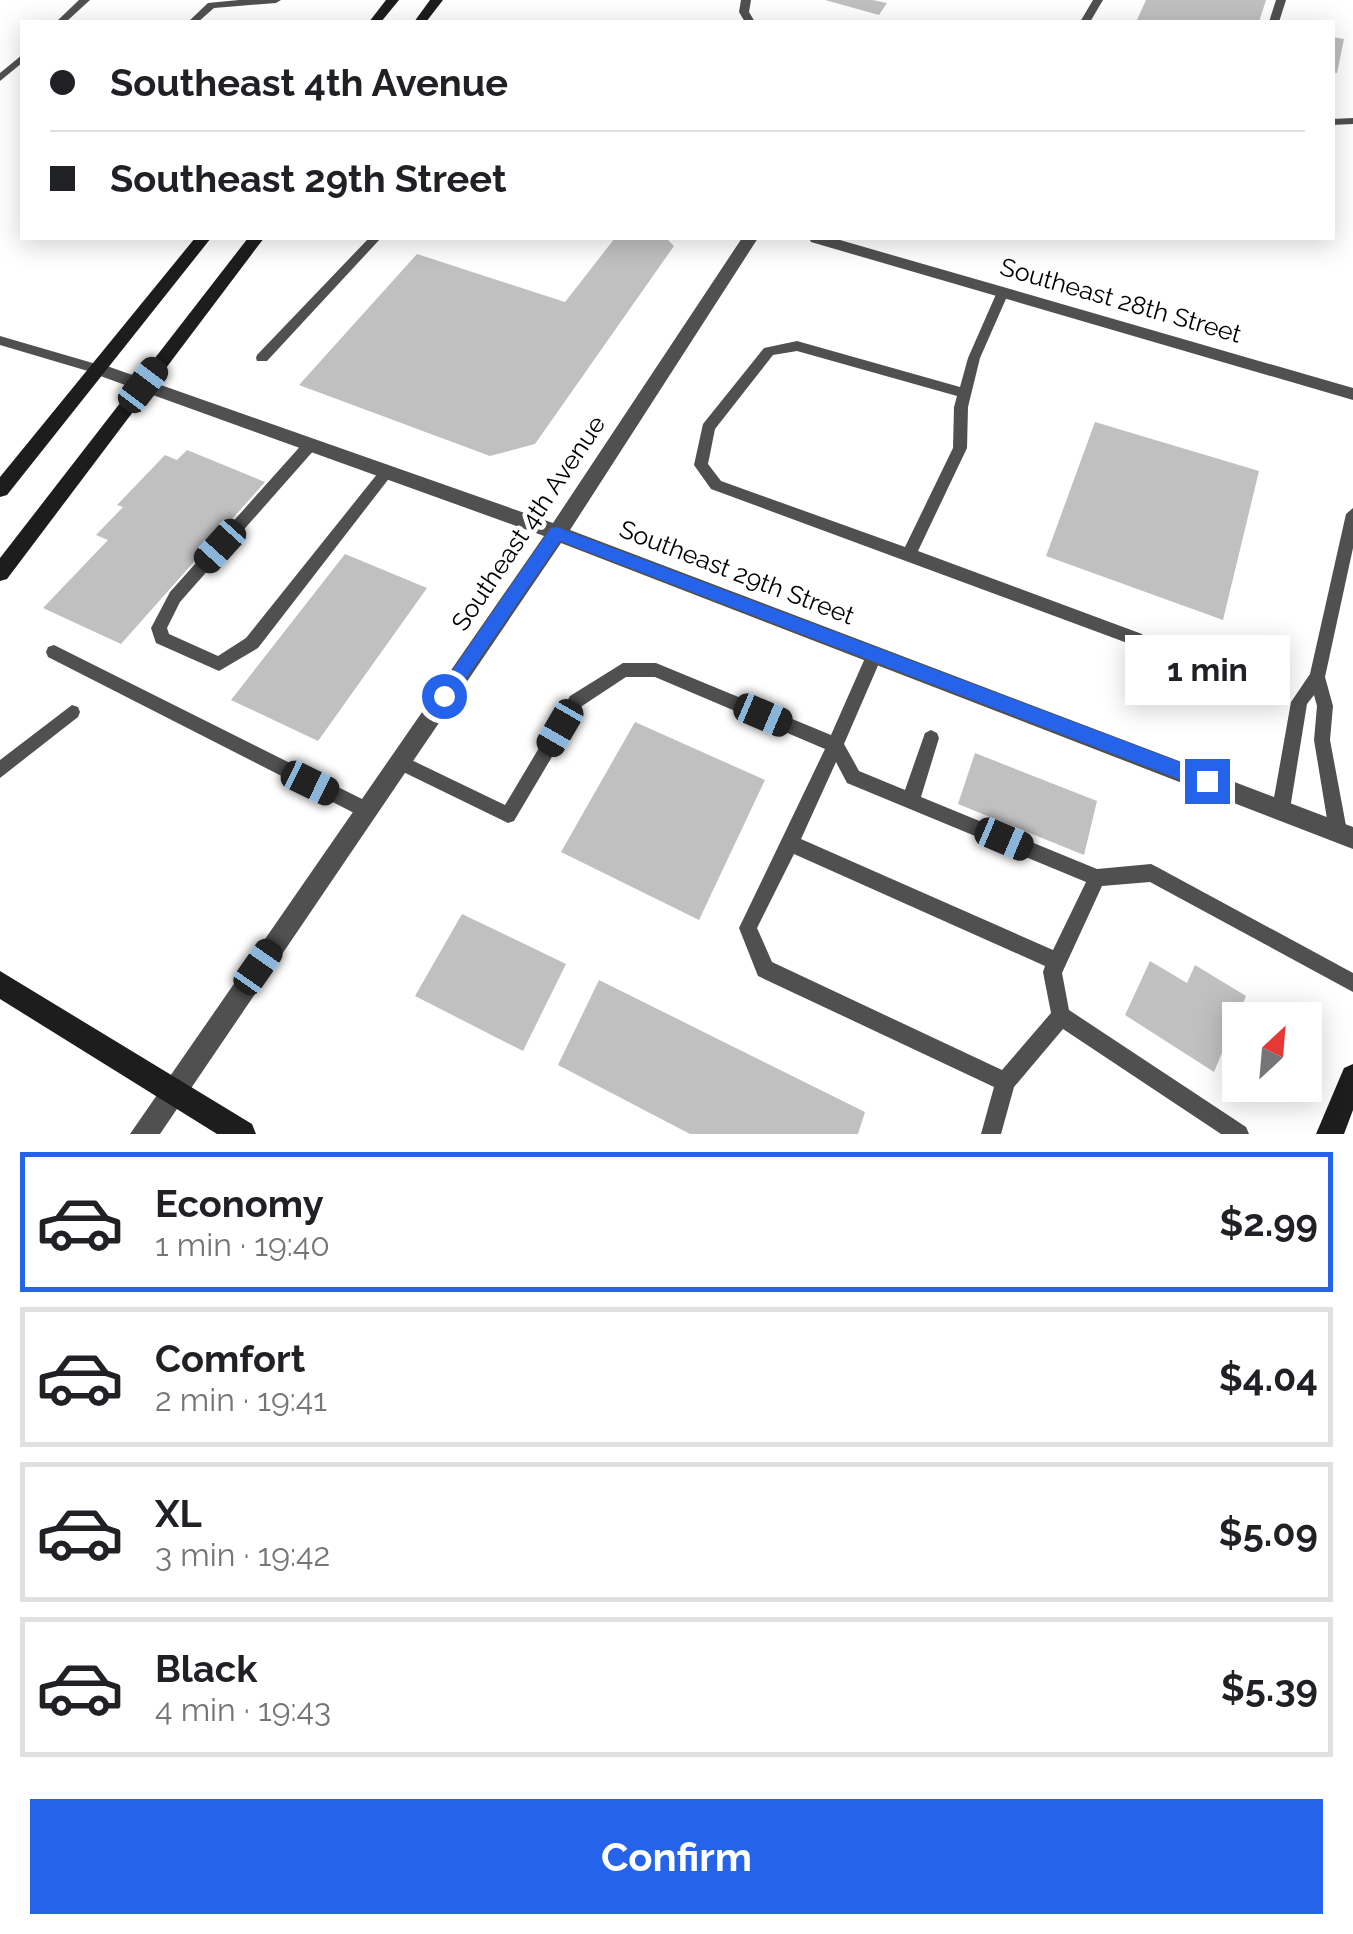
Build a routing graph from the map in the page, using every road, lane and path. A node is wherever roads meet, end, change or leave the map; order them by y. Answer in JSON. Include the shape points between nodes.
{"nodes":[{"id":1,"x":85,"y":0,"type":"edge"},
{"id":2,"x":276,"y":0,"type":"edge"},
{"id":3,"x":393,"y":0,"type":"edge"},
{"id":4,"x":437,"y":0,"type":"edge"},
{"id":5,"x":62,"y":20,"type":"edge"},
{"id":6,"x":195,"y":20,"type":"edge"},
{"id":7,"x":377,"y":20,"type":"edge"},
{"id":8,"x":422,"y":20,"type":"edge"},
{"id":9,"x":20,"y":60,"type":"edge"},
{"id":10,"x":0,"y":78,"type":"edge"},
{"id":11,"x":201,"y":240,"type":"edge"},
{"id":12,"x":254,"y":240,"type":"edge"},
{"id":13,"x":373,"y":240,"type":"edge"},
{"id":14,"x":749,"y":240,"type":"edge"},
{"id":15,"x":824,"y":240,"type":"edge"},
{"id":16,"x":1003,"y":292,"type":"junction"},
{"id":17,"x":7,"y":341,"type":"edge"},
{"id":18,"x":0,"y":354,"type":"edge"},
{"id":19,"x":262,"y":358,"type":"dead end"},
{"id":20,"x":98,"y":369,"type":"junction"},
{"id":21,"x":143,"y":385,"type":"junction"},
{"id":22,"x":965,"y":393,"type":"junction"},
{"id":23,"x":1353,"y":394,"type":"edge"},
{"id":24,"x":310,"y":445,"type":"junction"},
{"id":25,"x":387,"y":472,"type":"junction"},
{"id":26,"x":0,"y":490,"type":"edge"},
{"id":27,"x":1353,"y":514,"type":"edge"},
{"id":28,"x":557,"y":533,"type":"junction"},
{"id":29,"x":909,"y":554,"type":"junction"},
{"id":30,"x":0,"y":574,"type":"edge"},
{"id":31,"x":1136,"y":639,"type":"dead end"},
{"id":32,"x":54,"y":652,"type":"dead end"},
{"id":33,"x":875,"y":654,"type":"junction"},
{"id":34,"x":1317,"y":676,"type":"junction"},
{"id":35,"x":72,"y":712,"type":"dead end"},
{"id":36,"x":931,"y":738,"type":"dead end"},
{"id":37,"x":835,"y":745,"type":"junction"},
{"id":38,"x":399,"y":762,"type":"junction"},
{"id":39,"x":0,"y":770,"type":"edge"},
{"id":40,"x":911,"y":800,"type":"junction"},
{"id":41,"x":366,"y":810,"type":"junction"},
{"id":42,"x":1281,"y":810,"type":"junction"},
{"id":43,"x":1345,"y":834,"type":"edge"},
{"id":44,"x":790,"y":843,"type":"junction"},
{"id":45,"x":1097,"y":878,"type":"junction"},
{"id":46,"x":1056,"y":961,"type":"junction"},
{"id":47,"x":1353,"y":983,"type":"edge"},
{"id":48,"x":0,"y":984,"type":"edge"},
{"id":49,"x":1061,"y":1016,"type":"junction"},
{"id":50,"x":1353,"y":1077,"type":"edge"},
{"id":51,"x":1005,"y":1082,"type":"junction"},
{"id":52,"x":171,"y":1092,"type":"junction"},
{"id":53,"x":144,"y":1134,"type":"edge"},
{"id":54,"x":242,"y":1134,"type":"edge"},
{"id":55,"x":991,"y":1134,"type":"edge"},
{"id":56,"x":1239,"y":1134,"type":"edge"},
{"id":57,"x":1330,"y":1134,"type":"edge"}],
"edges":[{"from":1,"to":5,"type":"lane"},
{"from":2,"to":6,"type":"lane","via":[[211,6]]},
{"from":3,"to":7,"type":"main road"},
{"from":4,"to":8,"type":"main road"},
{"from":9,"to":10,"type":"lane"},
{"from":11,"to":20,"type":"main road"},
{"from":12,"to":21,"type":"main road"},
{"from":13,"to":19,"type":"lane"},
{"from":14,"to":28,"type":"street","name":"Southeast 4th Avenue"},
{"from":15,"to":16,"type":"street","name":"Southeast 28th Street"},
{"from":16,"to":22,"type":"lane"},
{"from":16,"to":23,"type":"street","name":"Southeast 28th Street"},
{"from":17,"to":18,"type":"lane"},
{"from":17,"to":20,"type":"lane"},
{"from":20,"to":21,"type":"street","name":"Southeast 29th Street"},
{"from":20,"to":26,"type":"main road"},
{"from":21,"to":24,"type":"street","name":"Southeast 29th Street"},
{"from":21,"to":30,"type":"main road"},
{"from":22,"to":29,"type":"lane","via":[[960,448]]},
{"from":22,"to":29,"type":"lane","via":[[797,346],[770,351],[708,428],[701,464],[716,484]]},
{"from":24,"to":25,"type":"street","name":"Southeast 29th Street"},
{"from":24,"to":25,"type":"lane","via":[[175,596],[159,628],[162,638],[219,664],[235,657]]},
{"from":25,"to":28,"type":"street","name":"Southeast 29th Street"},
{"from":27,"to":34,"type":"lane"},
{"from":28,"to":33,"type":"street","name":"Southeast 29th Street"},
{"from":28,"to":38,"type":"street","name":"Southeast 4th Avenue"},
{"from":29,"to":31,"type":"lane"},
{"from":32,"to":41,"type":"lane"},
{"from":33,"to":37,"type":"lane"},
{"from":33,"to":42,"type":"street","name":"Southeast 29th Street"},
{"from":34,"to":42,"type":"lane","via":[[1299,702]]},
{"from":34,"to":43,"type":"lane","via":[[1325,706],[1322,740]]},
{"from":35,"to":39,"type":"lane"},
{"from":36,"to":40,"type":"lane"},
{"from":37,"to":38,"type":"lane","via":[[656,670],[623,670],[576,701],[508,815]]},
{"from":37,"to":40,"type":"lane","via":[[853,776]]},
{"from":37,"to":44,"type":"lane"},
{"from":38,"to":41,"type":"street","name":"Southeast 4th Avenue"},
{"from":40,"to":45,"type":"lane"},
{"from":41,"to":52,"type":"street","name":"Southeast 4th Avenue"},
{"from":42,"to":43,"type":"street","name":"Southeast 29th Street"},
{"from":44,"to":46,"type":"lane"},
{"from":44,"to":51,"type":"lane","via":[[748,928],[765,968]]},
{"from":45,"to":46,"type":"lane"},
{"from":45,"to":47,"type":"lane","via":[[1151,873]]},
{"from":46,"to":49,"type":"lane"},
{"from":48,"to":52,"type":"main road"},
{"from":49,"to":51,"type":"lane"},
{"from":49,"to":56,"type":"lane"},
{"from":50,"to":57,"type":"main road"},
{"from":51,"to":55,"type":"lane"},
{"from":52,"to":53,"type":"street","name":"Southeast 4th Avenue"},
{"from":52,"to":54,"type":"main road"}]}
